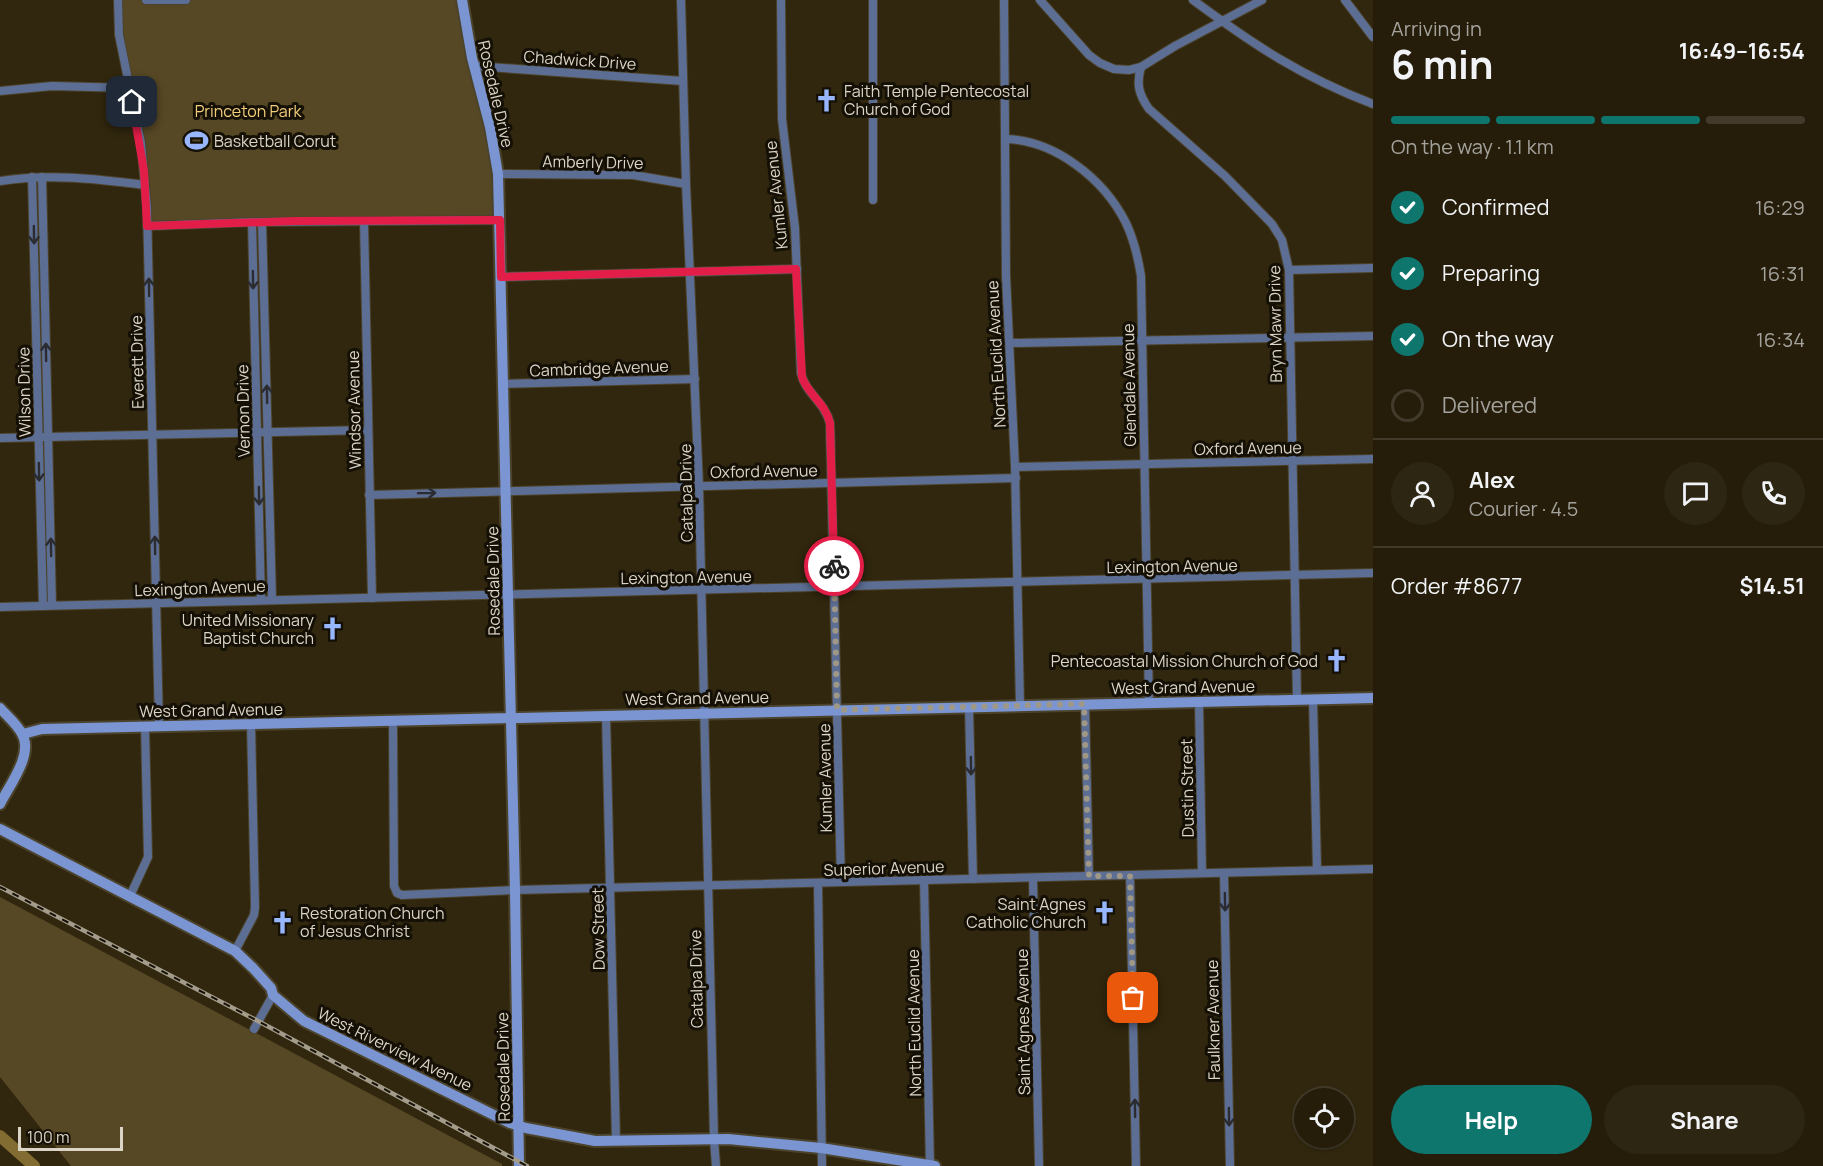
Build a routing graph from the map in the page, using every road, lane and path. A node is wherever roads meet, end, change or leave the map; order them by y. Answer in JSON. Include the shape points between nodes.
{"nodes":[{"id":1,"x":118,"y":0,"type":"edge"},
{"id":2,"x":146,"y":0,"type":"edge"},
{"id":3,"x":186,"y":0,"type":"edge"},
{"id":4,"x":462,"y":0,"type":"edge"},
{"id":5,"x":681,"y":0,"type":"edge"},
{"id":6,"x":781,"y":0,"type":"edge"},
{"id":7,"x":873,"y":0,"type":"edge"},
{"id":8,"x":1004,"y":0,"type":"edge"},
{"id":9,"x":1040,"y":0,"type":"edge"},
{"id":10,"x":1193,"y":0,"type":"edge"},
{"id":11,"x":1262,"y":0,"type":"edge"},
{"id":12,"x":1345,"y":0,"type":"edge"},
{"id":13,"x":1222,"y":22,"type":"junction"},
{"id":14,"x":1373,"y":37,"type":"edge"},
{"id":15,"x":475,"y":66,"type":"junction"},
{"id":16,"x":1141,"y":67,"type":"junction"},
{"id":17,"x":683,"y":81,"type":"junction"},
{"id":18,"x":130,"y":88,"type":"junction"},
{"id":19,"x":0,"y":91,"type":"edge"},
{"id":20,"x":1373,"y":104,"type":"edge"},
{"id":21,"x":1005,"y":140,"type":"junction"},
{"id":22,"x":498,"y":174,"type":"junction"},
{"id":23,"x":32,"y":177,"type":"junction"},
{"id":24,"x":42,"y":177,"type":"junction"},
{"id":25,"x":0,"y":181,"type":"edge"},
{"id":26,"x":686,"y":184,"type":"junction"},
{"id":27,"x":145,"y":185,"type":"junction"},
{"id":28,"x":873,"y":200,"type":"dead end"},
{"id":29,"x":500,"y":220,"type":"junction"},
{"id":30,"x":363,"y":221,"type":"junction"},
{"id":31,"x":252,"y":222,"type":"junction"},
{"id":32,"x":262,"y":222,"type":"junction"},
{"id":33,"x":147,"y":226,"type":"junction"},
{"id":34,"x":1373,"y":268,"type":"edge"},
{"id":35,"x":796,"y":269,"type":"junction"},
{"id":36,"x":1288,"y":270,"type":"junction"},
{"id":37,"x":690,"y":273,"type":"junction"},
{"id":38,"x":501,"y":277,"type":"junction"},
{"id":39,"x":1373,"y":336,"type":"edge"},
{"id":40,"x":1290,"y":337,"type":"junction"},
{"id":41,"x":1142,"y":341,"type":"junction"},
{"id":42,"x":1010,"y":343,"type":"junction"},
{"id":43,"x":695,"y":378,"type":"junction"},
{"id":44,"x":503,"y":384,"type":"junction"},
{"id":45,"x":368,"y":430,"type":"junction"},
{"id":46,"x":257,"y":432,"type":"junction"},
{"id":47,"x":267,"y":432,"type":"junction"},
{"id":48,"x":153,"y":435,"type":"junction"},
{"id":49,"x":48,"y":437,"type":"junction"},
{"id":50,"x":0,"y":438,"type":"edge"},
{"id":51,"x":38,"y":438,"type":"junction"},
{"id":52,"x":1373,"y":459,"type":"edge"},
{"id":53,"x":1292,"y":460,"type":"junction"},
{"id":54,"x":1144,"y":463,"type":"junction"},
{"id":55,"x":1015,"y":467,"type":"junction"},
{"id":56,"x":1016,"y":478,"type":"junction"},
{"id":57,"x":832,"y":483,"type":"junction"},
{"id":58,"x":699,"y":486,"type":"junction"},
{"id":59,"x":506,"y":491,"type":"junction"},
{"id":60,"x":369,"y":495,"type":"junction"},
{"id":61,"x":1373,"y":573,"type":"edge"},
{"id":62,"x":1294,"y":576,"type":"junction"},
{"id":63,"x":1147,"y":580,"type":"junction"},
{"id":64,"x":1018,"y":582,"type":"junction"},
{"id":65,"x":835,"y":587,"type":"junction"},
{"id":66,"x":702,"y":590,"type":"junction"},
{"id":67,"x":508,"y":595,"type":"junction"},
{"id":68,"x":372,"y":598,"type":"junction"},
{"id":69,"x":272,"y":599,"type":"junction"},
{"id":70,"x":261,"y":600,"type":"junction"},
{"id":71,"x":157,"y":603,"type":"junction"},
{"id":72,"x":52,"y":605,"type":"junction"},
{"id":73,"x":43,"y":606,"type":"junction"},
{"id":74,"x":0,"y":607,"type":"edge"},
{"id":75,"x":1373,"y":698,"type":"edge"},
{"id":76,"x":1297,"y":699,"type":"junction"},
{"id":77,"x":1313,"y":699,"type":"junction"},
{"id":78,"x":1199,"y":702,"type":"junction"},
{"id":79,"x":1149,"y":703,"type":"junction"},
{"id":80,"x":1084,"y":704,"type":"junction"},
{"id":81,"x":1020,"y":706,"type":"junction"},
{"id":82,"x":969,"y":707,"type":"junction"},
{"id":83,"x":0,"y":708,"type":"edge"},
{"id":84,"x":837,"y":710,"type":"junction"},
{"id":85,"x":704,"y":713,"type":"junction"},
{"id":86,"x":606,"y":716,"type":"junction"},
{"id":87,"x":511,"y":718,"type":"junction"},
{"id":88,"x":393,"y":721,"type":"junction"},
{"id":89,"x":250,"y":724,"type":"junction"},
{"id":90,"x":159,"y":726,"type":"junction"},
{"id":91,"x":145,"y":727,"type":"junction"},
{"id":92,"x":23,"y":734,"type":"junction"},
{"id":93,"x":0,"y":804,"type":"edge"},
{"id":94,"x":0,"y":829,"type":"edge"},
{"id":95,"x":1373,"y":868,"type":"edge"},
{"id":96,"x":1317,"y":869,"type":"junction"},
{"id":97,"x":1202,"y":873,"type":"junction"},
{"id":98,"x":1224,"y":873,"type":"junction"},
{"id":99,"x":1089,"y":876,"type":"junction"},
{"id":100,"x":1130,"y":876,"type":"junction"},
{"id":101,"x":1032,"y":878,"type":"junction"},
{"id":102,"x":973,"y":879,"type":"junction"},
{"id":103,"x":924,"y":880,"type":"junction"},
{"id":104,"x":841,"y":882,"type":"junction"},
{"id":105,"x":818,"y":883,"type":"junction"},
{"id":106,"x":708,"y":885,"type":"junction"},
{"id":107,"x":611,"y":888,"type":"junction"},
{"id":108,"x":515,"y":890,"type":"junction"},
{"id":109,"x":130,"y":896,"type":"junction"},
{"id":110,"x":235,"y":951,"type":"junction"},
{"id":111,"x":273,"y":994,"type":"junction"},
{"id":112,"x":254,"y":1029,"type":"dead end"},
{"id":113,"x":520,"y":1126,"type":"junction"},
{"id":114,"x":714,"y":1138,"type":"junction"},
{"id":115,"x":616,"y":1141,"type":"junction"},
{"id":116,"x":821,"y":1148,"type":"junction"},
{"id":117,"x":519,"y":1166,"type":"edge"},
{"id":118,"x":716,"y":1166,"type":"edge"},
{"id":119,"x":822,"y":1166,"type":"edge"},
{"id":120,"x":932,"y":1166,"type":"edge"},
{"id":121,"x":1039,"y":1166,"type":"edge"},
{"id":122,"x":1136,"y":1166,"type":"edge"},
{"id":123,"x":1230,"y":1166,"type":"edge"}],
"edges":[{"from":1,"to":18,"type":"street","name":"Everett Drive","via":[[119,36]]},
{"from":2,"to":3,"type":"street"},
{"from":4,"to":15,"type":"street","name":"Rosedale Drive"},
{"from":5,"to":17,"type":"street","name":"Catalpa Drive"},
{"from":6,"to":35,"type":"street","name":"Kumler Avenue","via":[[782,119],[794,207]]},
{"from":7,"to":28,"type":"street"},
{"from":8,"to":21,"type":"street","name":"North Euclid Avenue"},
{"from":9,"to":16,"type":"street","via":[[1100,63],[1114,69]]},
{"from":10,"to":13,"type":"street"},
{"from":11,"to":13,"type":"street"},
{"from":12,"to":14,"type":"street"},
{"from":13,"to":16,"type":"street"},
{"from":13,"to":20,"type":"street","via":[[1296,70]]},
{"from":15,"to":17,"type":"street","name":"Chadwick Drive"},
{"from":15,"to":22,"type":"street","name":"Rosedale Drive"},
{"from":16,"to":36,"type":"street","name":"Bryn Mawr Drive","via":[[1141,98],[1275,228],[1285,248]]},
{"from":17,"to":26,"type":"street","name":"Catalpa Drive"},
{"from":18,"to":19,"type":"street","via":[[52,86]]},
{"from":18,"to":27,"type":"street","name":"Everett Drive"},
{"from":21,"to":41,"type":"street","name":"Glendale Avenue","via":[[1030,143],[1063,157],[1094,180],[1116,207],[1138,255]]},
{"from":21,"to":42,"type":"street","name":"North Euclid Avenue"},
{"from":22,"to":26,"type":"street","name":"Amberly Drive","via":[[633,175]]},
{"from":22,"to":29,"type":"street","name":"Rosedale Drive"},
{"from":23,"to":24,"type":"street"},
{"from":23,"to":25,"type":"street"},
{"from":23,"to":51,"type":"street","name":"Wilson Drive","one_way":true},
{"from":24,"to":27,"type":"street","via":[[82,177]]},
{"from":49,"to":24,"type":"street","name":"Wilson Drive","one_way":true},
{"from":26,"to":37,"type":"street","name":"Catalpa Drive"},
{"from":27,"to":33,"type":"street","name":"Everett Drive"},
{"from":29,"to":30,"type":"street"},
{"from":29,"to":38,"type":"street","name":"Rosedale Drive"},
{"from":30,"to":32,"type":"street"},
{"from":30,"to":45,"type":"street","name":"Windsor Avenue"},
{"from":31,"to":32,"type":"street"},
{"from":31,"to":33,"type":"street"},
{"from":31,"to":46,"type":"street","name":"Vernon Drive","one_way":true},
{"from":47,"to":32,"type":"street","name":"Vernon Drive","one_way":true},
{"from":48,"to":33,"type":"street","name":"Everett Drive","one_way":true},
{"from":34,"to":36,"type":"street"},
{"from":35,"to":37,"type":"street"},
{"from":35,"to":57,"type":"street","name":"Kumler Avenue","via":[[802,377],[828,416]]},
{"from":36,"to":40,"type":"street","name":"Bryn Mawr Drive"},
{"from":37,"to":38,"type":"street"},
{"from":37,"to":43,"type":"street","name":"Catalpa Drive"},
{"from":38,"to":44,"type":"street","name":"Rosedale Drive"},
{"from":39,"to":40,"type":"street"},
{"from":40,"to":41,"type":"street"},
{"from":40,"to":53,"type":"street","name":"Bryn Mawr Drive"},
{"from":41,"to":42,"type":"street"},
{"from":41,"to":54,"type":"street","name":"Glendale Avenue"},
{"from":42,"to":55,"type":"street","name":"North Euclid Avenue"},
{"from":43,"to":44,"type":"street","name":"Cambridge Avenue"},
{"from":43,"to":58,"type":"street","name":"Catalpa Drive"},
{"from":44,"to":59,"type":"street","name":"Rosedale Drive"},
{"from":45,"to":47,"type":"street"},
{"from":45,"to":60,"type":"street","name":"Windsor Avenue"},
{"from":46,"to":47,"type":"street"},
{"from":46,"to":48,"type":"street"},
{"from":46,"to":70,"type":"street","name":"Vernon Drive","one_way":true},
{"from":47,"to":69,"type":"street","name":"Vernon Drive"},
{"from":48,"to":49,"type":"street"},
{"from":71,"to":48,"type":"street","name":"Everett Drive","one_way":true},
{"from":49,"to":51,"type":"street"},
{"from":72,"to":49,"type":"street","name":"Wilson Drive","one_way":true},
{"from":50,"to":51,"type":"street"},
{"from":51,"to":73,"type":"street","name":"Wilson Drive","one_way":true},
{"from":52,"to":53,"type":"street","name":"Oxford Avenue"},
{"from":53,"to":54,"type":"street","name":"Oxford Avenue"},
{"from":53,"to":62,"type":"street","name":"Bryn Mawr Drive"},
{"from":54,"to":55,"type":"street","name":"Oxford Avenue"},
{"from":54,"to":63,"type":"street","name":"Glendale Avenue"},
{"from":55,"to":56,"type":"street","name":"North Euclid Avenue"},
{"from":56,"to":57,"type":"street","name":"Oxford Avenue"},
{"from":56,"to":64,"type":"street","name":"North Euclid Avenue"},
{"from":57,"to":58,"type":"street","name":"Oxford Avenue"},
{"from":57,"to":65,"type":"street","name":"Kumler Avenue"},
{"from":58,"to":59,"type":"street","name":"Oxford Avenue"},
{"from":58,"to":66,"type":"street","name":"Catalpa Drive"},
{"from":60,"to":59,"type":"street","name":"Oxford Avenue","one_way":true},
{"from":59,"to":67,"type":"street","name":"Rosedale Drive"},
{"from":60,"to":68,"type":"street","name":"Windsor Avenue"},
{"from":61,"to":62,"type":"street","name":"Lexington Avenue"},
{"from":62,"to":63,"type":"street","name":"Lexington Avenue"},
{"from":62,"to":76,"type":"street","name":"Bryn Mawr Drive"},
{"from":63,"to":64,"type":"street","name":"Lexington Avenue"},
{"from":63,"to":79,"type":"street","name":"Glendale Avenue"},
{"from":64,"to":65,"type":"street","name":"Lexington Avenue"},
{"from":64,"to":81,"type":"street","name":"North Euclid Avenue"},
{"from":65,"to":66,"type":"street","name":"Lexington Avenue"},
{"from":65,"to":84,"type":"street","name":"Kumler Avenue"},
{"from":66,"to":67,"type":"street","name":"Lexington Avenue"},
{"from":66,"to":85,"type":"street","name":"Catalpa Drive"},
{"from":67,"to":68,"type":"street","name":"Lexington Avenue"},
{"from":67,"to":87,"type":"street","name":"Rosedale Drive"},
{"from":68,"to":69,"type":"street","name":"Lexington Avenue"},
{"from":69,"to":70,"type":"street","name":"Lexington Avenue"},
{"from":70,"to":71,"type":"street","name":"Lexington Avenue"},
{"from":71,"to":72,"type":"street","name":"Lexington Avenue"},
{"from":71,"to":90,"type":"street","name":"Everett Drive"},
{"from":72,"to":73,"type":"street","name":"Lexington Avenue"},
{"from":73,"to":74,"type":"street","name":"Lexington Avenue"},
{"from":75,"to":77,"type":"street","name":"West Grand Avenue"},
{"from":76,"to":77,"type":"street","name":"West Grand Avenue"},
{"from":76,"to":78,"type":"street","name":"West Grand Avenue"},
{"from":77,"to":96,"type":"street"},
{"from":78,"to":79,"type":"street","name":"West Grand Avenue"},
{"from":78,"to":97,"type":"street","name":"Dustin Street"},
{"from":79,"to":80,"type":"street","name":"West Grand Avenue"},
{"from":80,"to":81,"type":"street","name":"West Grand Avenue"},
{"from":80,"to":99,"type":"street"},
{"from":81,"to":82,"type":"street","name":"West Grand Avenue"},
{"from":82,"to":84,"type":"street","name":"West Grand Avenue"},
{"from":82,"to":102,"type":"street","one_way":true},
{"from":83,"to":92,"type":"street"},
{"from":84,"to":85,"type":"street","name":"West Grand Avenue"},
{"from":84,"to":104,"type":"street","name":"Kumler Avenue"},
{"from":85,"to":86,"type":"street","name":"West Grand Avenue"},
{"from":85,"to":106,"type":"street","name":"Catalpa Drive"},
{"from":86,"to":87,"type":"street","name":"West Grand Avenue"},
{"from":86,"to":107,"type":"street","name":"Dow Street"},
{"from":87,"to":88,"type":"street","name":"West Grand Avenue"},
{"from":87,"to":108,"type":"street","name":"Rosedale Drive"},
{"from":88,"to":89,"type":"street","name":"West Grand Avenue"},
{"from":88,"to":108,"type":"street","name":"Superior Avenue","via":[[396,893]]},
{"from":89,"to":90,"type":"street","name":"West Grand Avenue"},
{"from":89,"to":110,"type":"street","via":[[255,907]]},
{"from":90,"to":91,"type":"street","name":"West Grand Avenue"},
{"from":91,"to":92,"type":"street","name":"West Grand Avenue","via":[[42,729]]},
{"from":91,"to":109,"type":"street","via":[[148,857]]},
{"from":92,"to":93,"type":"street","via":[[24,757]]},
{"from":94,"to":109,"type":"street","name":"West Riverview Avenue"},
{"from":95,"to":96,"type":"street","name":"Superior Avenue"},
{"from":96,"to":98,"type":"street","name":"Superior Avenue"},
{"from":97,"to":98,"type":"street","name":"Superior Avenue"},
{"from":97,"to":100,"type":"street","name":"Superior Avenue"},
{"from":98,"to":123,"type":"street","name":"Faulkner Avenue","one_way":true},
{"from":99,"to":100,"type":"street","name":"Superior Avenue"},
{"from":99,"to":101,"type":"street","name":"Superior Avenue"},
{"from":122,"to":100,"type":"street","one_way":true},
{"from":101,"to":102,"type":"street","name":"Superior Avenue"},
{"from":101,"to":121,"type":"street","name":"Saint Agnes Avenue"},
{"from":102,"to":103,"type":"street","name":"Superior Avenue"},
{"from":103,"to":104,"type":"street","name":"Superior Avenue"},
{"from":103,"to":120,"type":"street","name":"North Euclid Avenue"},
{"from":104,"to":105,"type":"street","name":"Superior Avenue"},
{"from":105,"to":106,"type":"street","name":"Superior Avenue"},
{"from":105,"to":116,"type":"street"},
{"from":106,"to":107,"type":"street","name":"Superior Avenue"},
{"from":106,"to":114,"type":"street","name":"Catalpa Drive"},
{"from":107,"to":108,"type":"street","name":"Superior Avenue"},
{"from":107,"to":115,"type":"street","name":"Dow Street"},
{"from":108,"to":113,"type":"street","name":"Rosedale Drive"},
{"from":109,"to":110,"type":"street","name":"West Riverview Avenue"},
{"from":110,"to":111,"type":"street","name":"West Riverview Avenue"},
{"from":111,"to":112,"type":"street"},
{"from":111,"to":113,"type":"street","name":"West Riverview Avenue","via":[[304,1021]]},
{"from":113,"to":115,"type":"street","name":"West Riverview Avenue","via":[[595,1141]]},
{"from":113,"to":117,"type":"street","name":"Rosedale Drive"},
{"from":114,"to":115,"type":"street","name":"West Riverview Avenue"},
{"from":114,"to":116,"type":"street","name":"West Riverview Avenue"},
{"from":114,"to":118,"type":"street","name":"Catalpa Drive"},
{"from":116,"to":119,"type":"street"},
{"from":116,"to":120,"type":"street","name":"West Riverview Avenue"}]}
